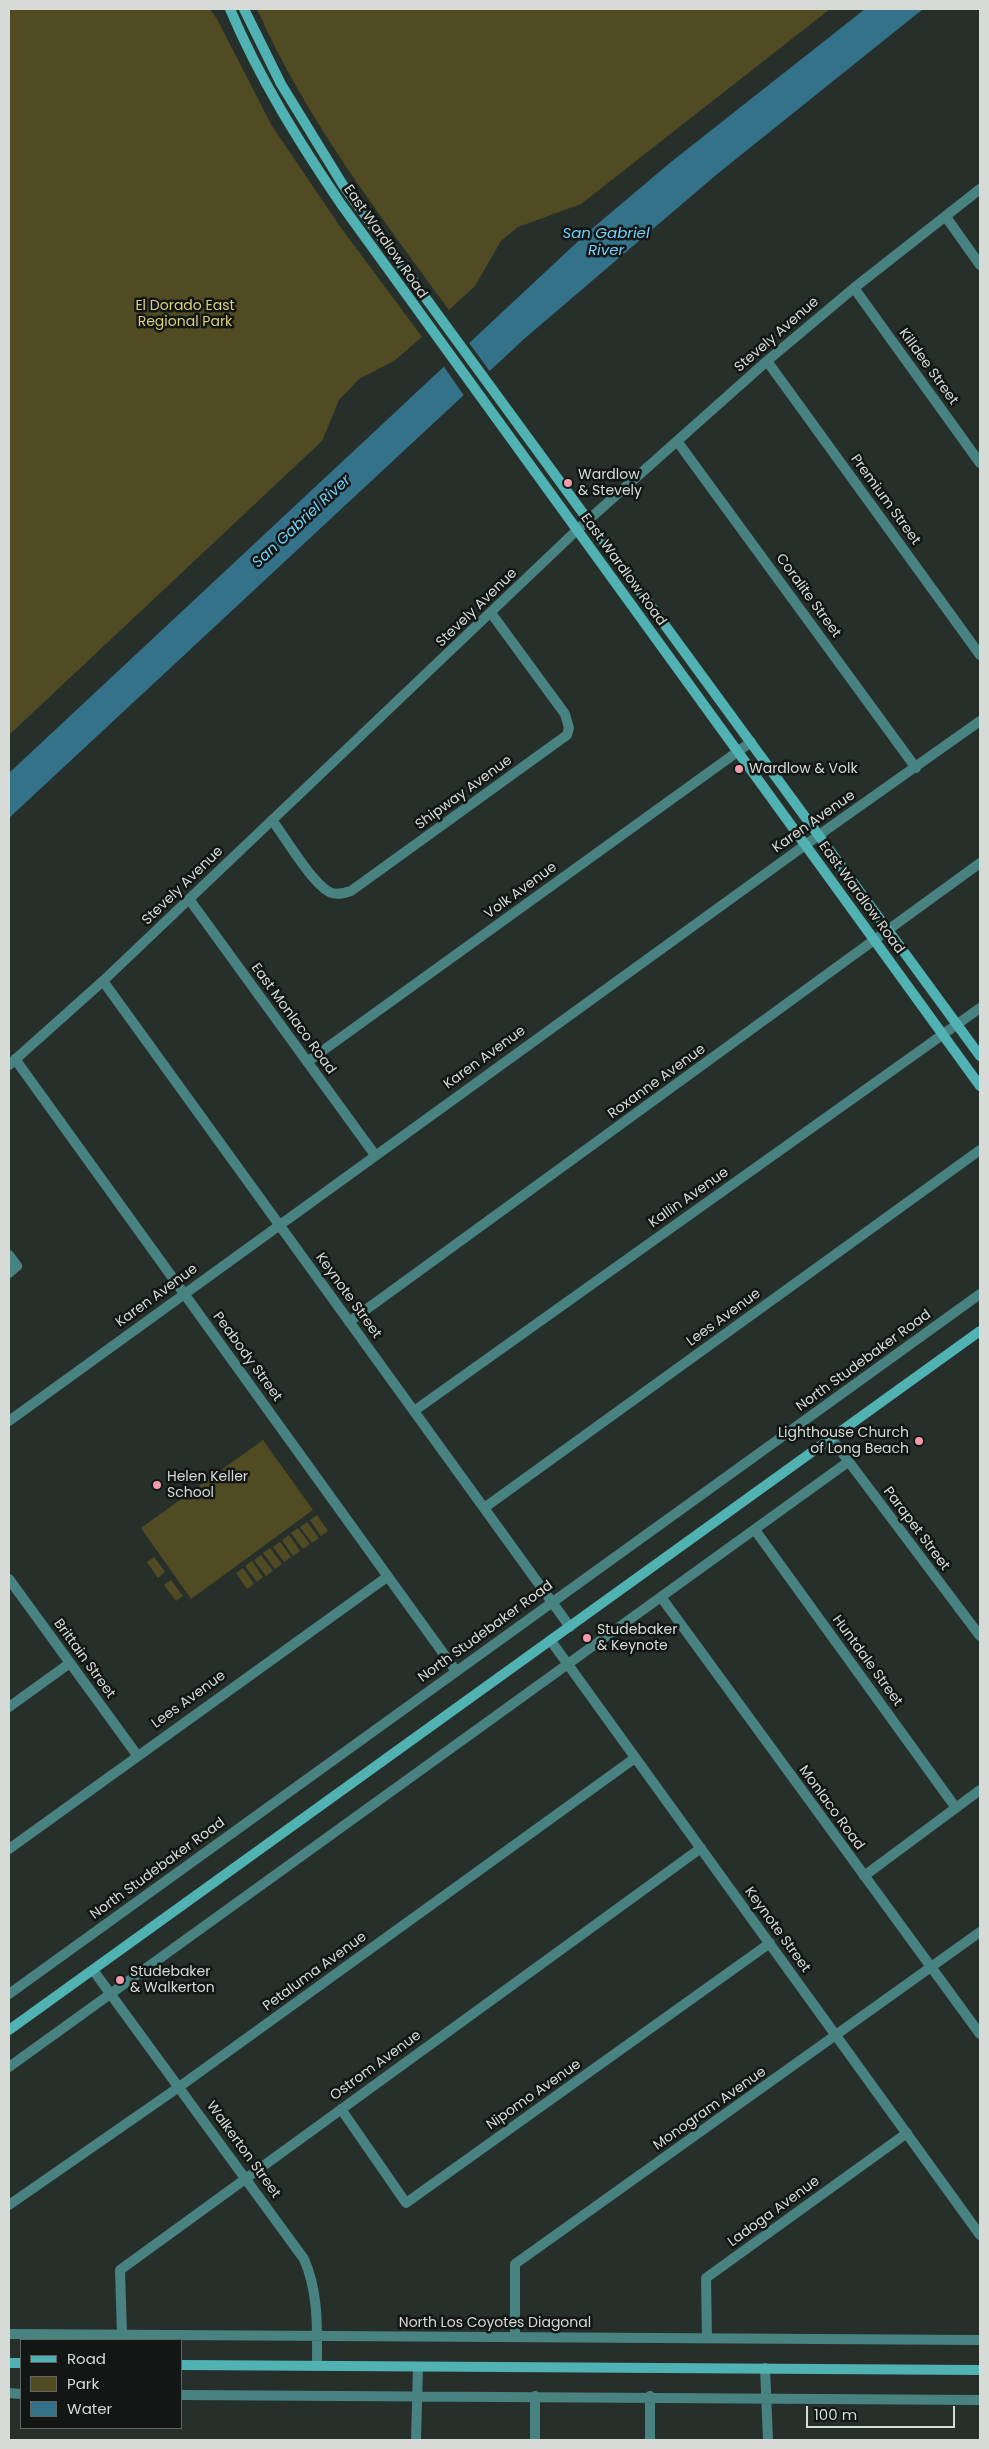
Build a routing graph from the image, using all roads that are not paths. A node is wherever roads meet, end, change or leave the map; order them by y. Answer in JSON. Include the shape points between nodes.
{"nodes":[{"id":1,"x":230,"y":9,"type":"edge"},
{"id":2,"x":244,"y":9,"type":"edge"},
{"id":3,"x":980,"y":189,"type":"edge"},
{"id":4,"x":946,"y":217,"type":"junction"},
{"id":5,"x":980,"y":265,"type":"edge"},
{"id":6,"x":854,"y":288,"type":"junction"},
{"id":7,"x":767,"y":361,"type":"junction"},
{"id":8,"x":678,"y":441,"type":"junction"},
{"id":9,"x":980,"y":463,"type":"edge"},
{"id":10,"x":589,"y":520,"type":"junction"},
{"id":11,"x":577,"y":530,"type":"junction"},
{"id":12,"x":491,"y":613,"type":"junction"},
{"id":13,"x":980,"y":655,"type":"edge"},
{"id":14,"x":980,"y":721,"type":"edge"},
{"id":15,"x":752,"y":742,"type":"junction"},
{"id":16,"x":738,"y":752,"type":"junction"},
{"id":17,"x":916,"y":768,"type":"junction"},
{"id":18,"x":272,"y":820,"type":"junction"},
{"id":19,"x":819,"y":834,"type":"junction"},
{"id":20,"x":805,"y":844,"type":"junction"},
{"id":21,"x":980,"y":863,"type":"edge"},
{"id":22,"x":189,"y":899,"type":"junction"},
{"id":23,"x":889,"y":930,"type":"junction"},
{"id":24,"x":875,"y":940,"type":"junction"},
{"id":25,"x":103,"y":981,"type":"junction"},
{"id":26,"x":980,"y":1008,"type":"edge"},
{"id":27,"x":957,"y":1024,"type":"junction"},
{"id":28,"x":944,"y":1035,"type":"junction"},
{"id":29,"x":980,"y":1056,"type":"edge"},
{"id":30,"x":12,"y":1062,"type":"edge"},
{"id":31,"x":307,"y":1062,"type":"junction"},
{"id":32,"x":980,"y":1086,"type":"edge"},
{"id":33,"x":980,"y":1150,"type":"edge"},
{"id":34,"x":375,"y":1155,"type":"junction"},
{"id":35,"x":280,"y":1225,"type":"junction"},
{"id":36,"x":9,"y":1254,"type":"edge"},
{"id":37,"x":9,"y":1273,"type":"edge"},
{"id":38,"x":184,"y":1293,"type":"junction"},
{"id":39,"x":980,"y":1294,"type":"edge"},
{"id":40,"x":349,"y":1322,"type":"junction"},
{"id":41,"x":980,"y":1331,"type":"edge"},
{"id":42,"x":414,"y":1411,"type":"junction"},
{"id":43,"x":9,"y":1421,"type":"edge"},
{"id":44,"x":831,"y":1438,"type":"junction"},
{"id":45,"x":848,"y":1462,"type":"junction"},
{"id":46,"x":484,"y":1508,"type":"junction"},
{"id":47,"x":755,"y":1530,"type":"junction"},
{"id":48,"x":387,"y":1577,"type":"junction"},
{"id":49,"x":9,"y":1579,"type":"edge"},
{"id":50,"x":661,"y":1597,"type":"junction"},
{"id":51,"x":552,"y":1602,"type":"junction"},
{"id":52,"x":570,"y":1627,"type":"junction"},
{"id":53,"x":980,"y":1636,"type":"edge"},
{"id":54,"x":551,"y":1641,"type":"junction"},
{"id":55,"x":70,"y":1663,"type":"junction"},
{"id":56,"x":568,"y":1664,"type":"junction"},
{"id":57,"x":456,"y":1671,"type":"junction"},
{"id":58,"x":9,"y":1708,"type":"edge"},
{"id":59,"x":137,"y":1755,"type":"junction"},
{"id":60,"x":635,"y":1758,"type":"junction"},
{"id":61,"x":980,"y":1790,"type":"edge"},
{"id":62,"x":956,"y":1808,"type":"junction"},
{"id":63,"x":701,"y":1848,"type":"junction"},
{"id":64,"x":9,"y":1849,"type":"edge"},
{"id":65,"x":864,"y":1876,"type":"junction"},
{"id":66,"x":980,"y":1932,"type":"edge"},
{"id":67,"x":770,"y":1943,"type":"junction"},
{"id":68,"x":931,"y":1968,"type":"junction"},
{"id":69,"x":93,"y":1970,"type":"junction"},
{"id":70,"x":9,"y":1994,"type":"edge"},
{"id":71,"x":111,"y":1994,"type":"junction"},
{"id":72,"x":9,"y":2030,"type":"edge"},
{"id":73,"x":980,"y":2034,"type":"edge"},
{"id":74,"x":837,"y":2036,"type":"junction"},
{"id":75,"x":9,"y":2067,"type":"edge"},
{"id":76,"x":179,"y":2086,"type":"junction"},
{"id":77,"x":341,"y":2109,"type":"junction"},
{"id":78,"x":907,"y":2133,"type":"junction"},
{"id":79,"x":246,"y":2178,"type":"junction"},
{"id":80,"x":9,"y":2205,"type":"edge"},
{"id":81,"x":980,"y":2235,"type":"edge"},
{"id":82,"x":9,"y":2334,"type":"edge"},
{"id":83,"x":122,"y":2334,"type":"junction"},
{"id":84,"x":316,"y":2336,"type":"junction"},
{"id":85,"x":515,"y":2337,"type":"junction"},
{"id":86,"x":706,"y":2338,"type":"junction"},
{"id":87,"x":980,"y":2340,"type":"edge"},
{"id":88,"x":182,"y":2365,"type":"edge"},
{"id":89,"x":317,"y":2366,"type":"junction"},
{"id":90,"x":418,"y":2367,"type":"junction"},
{"id":91,"x":765,"y":2368,"type":"junction"},
{"id":92,"x":980,"y":2370,"type":"edge"},
{"id":93,"x":182,"y":2395,"type":"edge"},
{"id":94,"x":418,"y":2396,"type":"junction"},
{"id":95,"x":534,"y":2396,"type":"junction"},
{"id":96,"x":650,"y":2396,"type":"junction"},
{"id":97,"x":766,"y":2399,"type":"junction"},
{"id":98,"x":980,"y":2400,"type":"edge"},
{"id":99,"x":416,"y":2440,"type":"edge"},
{"id":100,"x":535,"y":2440,"type":"edge"},
{"id":101,"x":650,"y":2440,"type":"edge"},
{"id":102,"x":768,"y":2440,"type":"edge"}],
"edges":[{"from":1,"to":11,"type":"main road","name":"East Wardlow Road","via":[[300,144]]},
{"from":2,"to":10,"type":"main road","name":"East Wardlow Road","via":[[281,84],[343,185]]},
{"from":3,"to":4,"type":"street","name":"Stevely Avenue"},
{"from":4,"to":5,"type":"street"},
{"from":4,"to":6,"type":"street","name":"Stevely Avenue"},
{"from":6,"to":7,"type":"street","name":"Stevely Avenue"},
{"from":6,"to":9,"type":"street","name":"Killdee Street"},
{"from":7,"to":8,"type":"street","name":"Stevely Avenue"},
{"from":7,"to":13,"type":"street","name":"Premium Street"},
{"from":8,"to":10,"type":"street","name":"Stevely Avenue"},
{"from":8,"to":17,"type":"street","name":"Coralite Street"},
{"from":10,"to":11,"type":"street","name":"Stevely Avenue"},
{"from":10,"to":15,"type":"main road","name":"East Wardlow Road"},
{"from":11,"to":12,"type":"street","name":"Stevely Avenue"},
{"from":11,"to":16,"type":"main road","name":"East Wardlow Road"},
{"from":12,"to":18,"type":"street","name":"Stevely Avenue"},
{"from":12,"to":18,"type":"street","name":"Shipway Avenue","via":[[565,714],[569,728],[567,735],[343,894],[334,894],[317,882]]},
{"from":14,"to":17,"type":"street","name":"Karen Avenue"},
{"from":15,"to":16,"type":"street","name":"Volk Avenue"},
{"from":15,"to":19,"type":"main road","name":"East Wardlow Road"},
{"from":16,"to":20,"type":"main road","name":"East Wardlow Road"},
{"from":16,"to":31,"type":"street","name":"Volk Avenue"},
{"from":17,"to":19,"type":"street","name":"Karen Avenue"},
{"from":18,"to":22,"type":"street","name":"Stevely Avenue"},
{"from":19,"to":20,"type":"street","name":"Karen Avenue"},
{"from":19,"to":23,"type":"main road","name":"East Wardlow Road"},
{"from":20,"to":24,"type":"main road","name":"East Wardlow Road"},
{"from":20,"to":34,"type":"street","name":"Karen Avenue"},
{"from":21,"to":23,"type":"street","name":"Roxanne Avenue"},
{"from":22,"to":25,"type":"street","name":"Stevely Avenue"},
{"from":22,"to":31,"type":"street","name":"East Monlaco Road"},
{"from":23,"to":24,"type":"street","name":"Roxanne Avenue"},
{"from":23,"to":27,"type":"main road","name":"East Wardlow Road"},
{"from":24,"to":28,"type":"main road","name":"East Wardlow Road"},
{"from":24,"to":40,"type":"street","name":"Roxanne Avenue"},
{"from":25,"to":30,"type":"street","name":"Stevely Avenue"},
{"from":25,"to":35,"type":"street","name":"Keynote Street"},
{"from":26,"to":27,"type":"street","name":"Kallin Avenue"},
{"from":27,"to":28,"type":"street","name":"Kallin Avenue"},
{"from":27,"to":29,"type":"main road","name":"East Wardlow Road"},
{"from":28,"to":32,"type":"main road","name":"East Wardlow Road"},
{"from":28,"to":42,"type":"street","name":"Kallin Avenue"},
{"from":30,"to":38,"type":"street","name":"Peabody Street"},
{"from":31,"to":34,"type":"street","name":"East Monlaco Road"},
{"from":33,"to":46,"type":"street","name":"Lees Avenue"},
{"from":34,"to":35,"type":"street","name":"Karen Avenue"},
{"from":35,"to":38,"type":"street","name":"Karen Avenue"},
{"from":35,"to":40,"type":"street","name":"Keynote Street"},
{"from":36,"to":37,"type":"street","via":[[17,1266]]},
{"from":38,"to":43,"type":"street","name":"Karen Avenue"},
{"from":38,"to":48,"type":"street","name":"Peabody Street"},
{"from":39,"to":51,"type":"street","name":"North Studebaker Road"},
{"from":40,"to":42,"type":"street","name":"Keynote Street"},
{"from":41,"to":44,"type":"main road"},
{"from":42,"to":46,"type":"street","name":"Keynote Street"},
{"from":44,"to":45,"type":"street","name":"Parapet Street"},
{"from":44,"to":52,"type":"main road"},
{"from":45,"to":47,"type":"street"},
{"from":45,"to":53,"type":"street","name":"Parapet Street"},
{"from":46,"to":51,"type":"street","name":"Keynote Street"},
{"from":47,"to":50,"type":"street"},
{"from":47,"to":62,"type":"street","name":"Huntdale Street"},
{"from":48,"to":57,"type":"street","name":"Peabody Street"},
{"from":48,"to":59,"type":"street","name":"Lees Avenue"},
{"from":49,"to":55,"type":"street","name":"Brittain Street"},
{"from":50,"to":56,"type":"street"},
{"from":50,"to":65,"type":"street","name":"Monlaco Road"},
{"from":51,"to":52,"type":"street","name":"Keynote Street"},
{"from":51,"to":57,"type":"street","name":"North Studebaker Road"},
{"from":52,"to":54,"type":"main road"},
{"from":54,"to":56,"type":"street","name":"Keynote Street"},
{"from":54,"to":69,"type":"main road"},
{"from":55,"to":58,"type":"street"},
{"from":55,"to":59,"type":"street","name":"Brittain Street"},
{"from":56,"to":60,"type":"street","name":"Keynote Street"},
{"from":56,"to":71,"type":"street"},
{"from":57,"to":70,"type":"street","name":"North Studebaker Road"},
{"from":59,"to":64,"type":"street","name":"Lees Avenue"},
{"from":60,"to":63,"type":"street","name":"Keynote Street"},
{"from":60,"to":76,"type":"street","name":"Petaluma Avenue"},
{"from":61,"to":62,"type":"street"},
{"from":62,"to":65,"type":"street"},
{"from":63,"to":67,"type":"street","name":"Keynote Street"},
{"from":63,"to":77,"type":"street","name":"Ostrom Avenue"},
{"from":65,"to":68,"type":"street","name":"Monlaco Road"},
{"from":66,"to":68,"type":"street","name":"Monogram Avenue"},
{"from":67,"to":74,"type":"street","name":"Keynote Street"},
{"from":67,"to":77,"type":"street","name":"Nipomo Avenue","via":[[406,2203]]},
{"from":68,"to":73,"type":"street","name":"Monlaco Road"},
{"from":68,"to":74,"type":"street","name":"Monogram Avenue"},
{"from":69,"to":71,"type":"street","name":"Walkerton Street"},
{"from":69,"to":72,"type":"main road"},
{"from":71,"to":75,"type":"street"},
{"from":71,"to":76,"type":"street","name":"Walkerton Street"},
{"from":74,"to":78,"type":"street","name":"Keynote Street"},
{"from":74,"to":85,"type":"street","name":"Monogram Avenue","via":[[514,2264]]},
{"from":76,"to":79,"type":"street","name":"Walkerton Street"},
{"from":76,"to":80,"type":"street","name":"Petaluma Avenue"},
{"from":77,"to":79,"type":"street","name":"Ostrom Avenue"},
{"from":78,"to":81,"type":"street","name":"Keynote Street"},
{"from":78,"to":86,"type":"street","name":"Ladoga Avenue","via":[[706,2278]]},
{"from":79,"to":83,"type":"street","name":"Ostrom Avenue","via":[[120,2270]]},
{"from":79,"to":84,"type":"street","name":"Walkerton Street","via":[[304,2259],[312,2277]]},
{"from":82,"to":83,"type":"street","name":"North Los Coyotes Diagonal"},
{"from":83,"to":84,"type":"street","name":"North Los Coyotes Diagonal"},
{"from":84,"to":85,"type":"street","name":"North Los Coyotes Diagonal"},
{"from":84,"to":89,"type":"street","name":"Walkerton Street"},
{"from":85,"to":86,"type":"street","name":"North Los Coyotes Diagonal"},
{"from":86,"to":87,"type":"street","name":"North Los Coyotes Diagonal"},
{"from":88,"to":89,"type":"main road"},
{"from":89,"to":90,"type":"main road"},
{"from":90,"to":91,"type":"main road"},
{"from":90,"to":94,"type":"street"},
{"from":91,"to":92,"type":"main road"},
{"from":91,"to":97,"type":"street"},
{"from":93,"to":94,"type":"street"},
{"from":94,"to":95,"type":"street"},
{"from":94,"to":99,"type":"street"},
{"from":95,"to":96,"type":"street"},
{"from":95,"to":100,"type":"street"},
{"from":96,"to":97,"type":"street"},
{"from":96,"to":101,"type":"street"},
{"from":97,"to":98,"type":"street"},
{"from":97,"to":102,"type":"street"}]}
